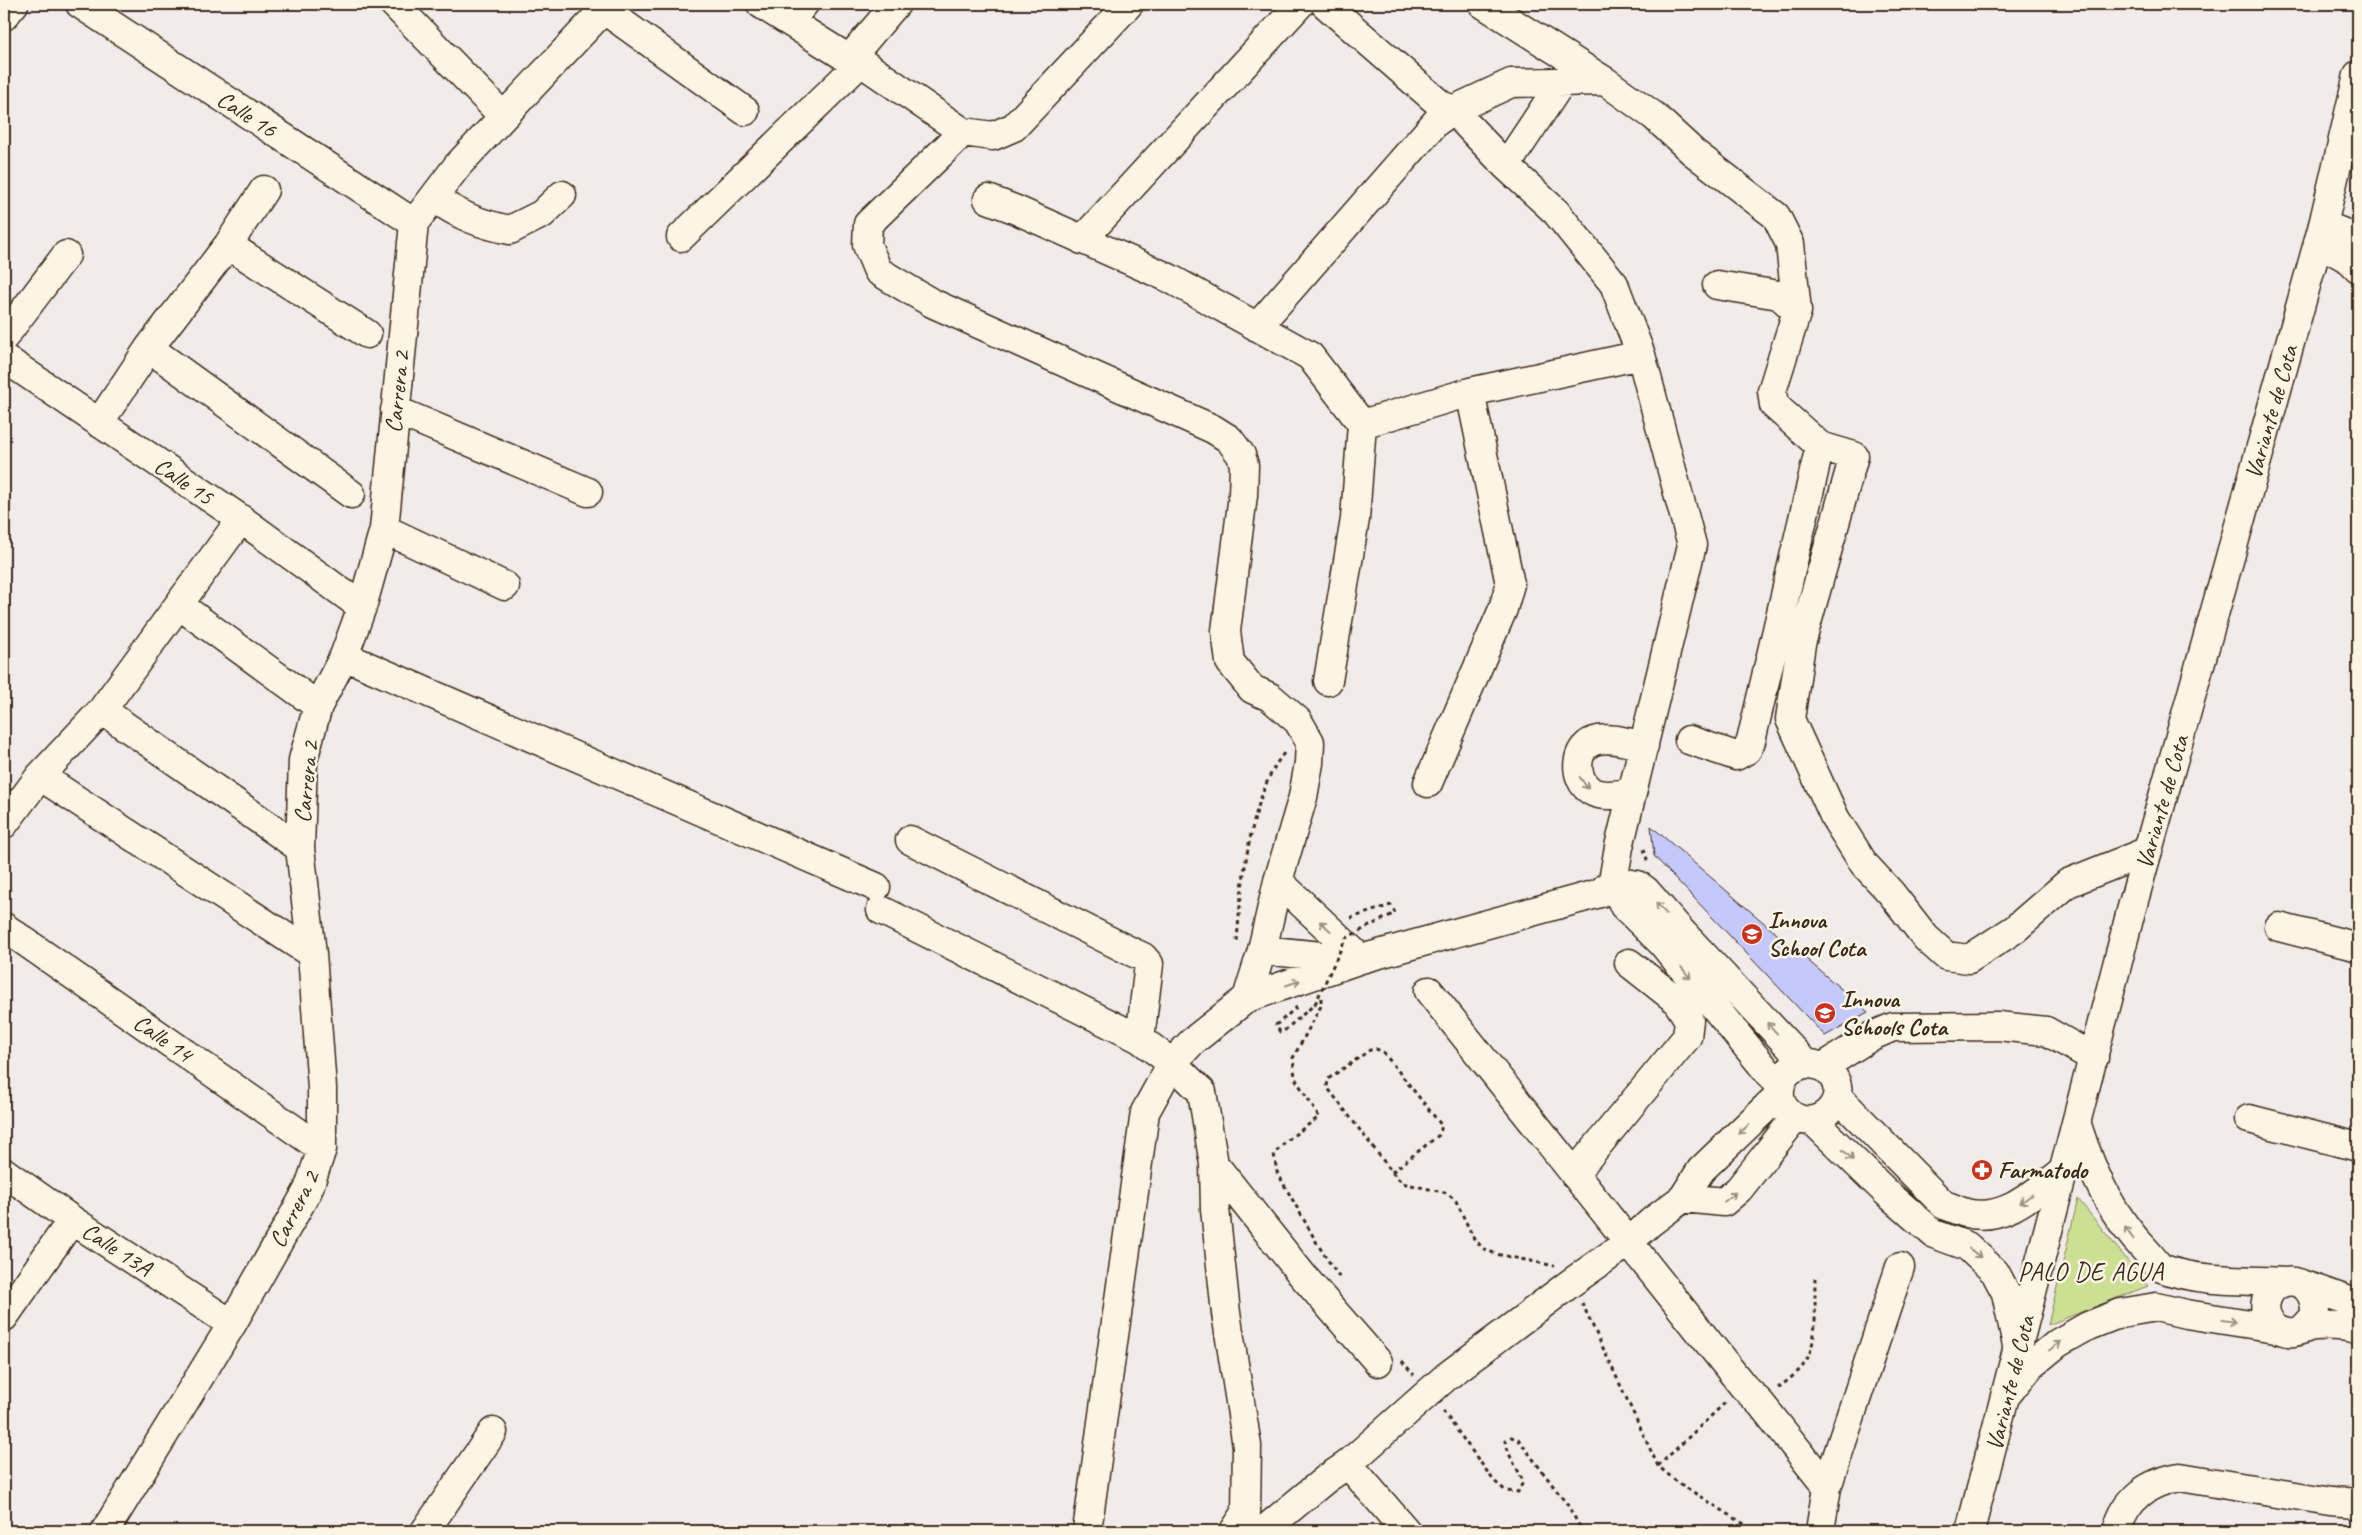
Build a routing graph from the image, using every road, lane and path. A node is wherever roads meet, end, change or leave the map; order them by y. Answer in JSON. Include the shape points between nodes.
{"nodes":[{"id":1,"x":14,"y":4,"type":"edge"},
{"id":2,"x":394,"y":4,"type":"edge"},
{"id":3,"x":761,"y":4,"type":"edge"},
{"id":4,"x":896,"y":4,"type":"edge"},
{"id":5,"x":1129,"y":4,"type":"edge"},
{"id":6,"x":1300,"y":4,"type":"edge"},
{"id":7,"x":1325,"y":4,"type":"edge"},
{"id":8,"x":1483,"y":4,"type":"edge"},
{"id":9,"x":606,"y":7,"type":"edge"},
{"id":10,"x":93,"y":8,"type":"edge"},
{"id":11,"x":796,"y":12,"type":"edge"},
{"id":12,"x":4,"y":16,"type":"edge"},
{"id":13,"x":855,"y":61,"type":"junction"},
{"id":14,"x":2358,"y":75,"type":"edge"},
{"id":15,"x":1605,"y":81,"type":"junction"},
{"id":16,"x":1561,"y":83,"type":"junction"},
{"id":17,"x":1453,"y":110,"type":"junction"},
{"id":18,"x":745,"y":111,"type":"dead end"},
{"id":19,"x":503,"y":116,"type":"junction"},
{"id":20,"x":963,"y":132,"type":"junction"},
{"id":21,"x":1506,"y":166,"type":"junction"},
{"id":22,"x":264,"y":190,"type":"dead end"},
{"id":23,"x":562,"y":195,"type":"dead end"},
{"id":24,"x":434,"y":198,"type":"junction"},
{"id":25,"x":988,"y":200,"type":"dead end"},
{"id":26,"x":414,"y":223,"type":"junction"},
{"id":27,"x":2320,"y":234,"type":"junction"},
{"id":28,"x":681,"y":237,"type":"dead end"},
{"id":29,"x":2358,"y":238,"type":"edge"},
{"id":30,"x":1082,"y":240,"type":"junction"},
{"id":31,"x":228,"y":245,"type":"junction"},
{"id":32,"x":66,"y":255,"type":"dead end"},
{"id":33,"x":2358,"y":268,"type":"edge"},
{"id":34,"x":1717,"y":285,"type":"dead end"},
{"id":35,"x":1797,"y":311,"type":"junction"},
{"id":36,"x":1256,"y":327,"type":"junction"},
{"id":37,"x":366,"y":334,"type":"dead end"},
{"id":38,"x":4,"y":337,"type":"edge"},
{"id":39,"x":149,"y":348,"type":"junction"},
{"id":40,"x":1641,"y":355,"type":"junction"},
{"id":41,"x":4,"y":358,"type":"edge"},
{"id":42,"x":1470,"y":392,"type":"junction"},
{"id":43,"x":395,"y":410,"type":"junction"},
{"id":44,"x":99,"y":423,"type":"junction"},
{"id":45,"x":1362,"y":424,"type":"junction"},
{"id":46,"x":1820,"y":446,"type":"junction"},
{"id":47,"x":588,"y":492,"type":"dead end"},
{"id":48,"x":351,"y":494,"type":"dead end"},
{"id":49,"x":240,"y":519,"type":"junction"},
{"id":50,"x":384,"y":529,"type":"junction"},
{"id":51,"x":505,"y":586,"type":"dead end"},
{"id":52,"x":362,"y":607,"type":"junction"},
{"id":53,"x":190,"y":613,"type":"dead end"},
{"id":54,"x":344,"y":656,"type":"junction"},
{"id":55,"x":1328,"y":681,"type":"dead end"},
{"id":56,"x":318,"y":706,"type":"junction"},
{"id":57,"x":102,"y":710,"type":"junction"},
{"id":58,"x":1689,"y":740,"type":"dead end"},
{"id":59,"x":1310,"y":742,"type":"junction"},
{"id":60,"x":1644,"y":746,"type":"junction"},
{"id":61,"x":40,"y":776,"type":"junction"},
{"id":62,"x":1428,"y":783,"type":"dead end"},
{"id":63,"x":1632,"y":793,"type":"junction"},
{"id":64,"x":4,"y":824,"type":"edge"},
{"id":65,"x":910,"y":840,"type":"dead end"},
{"id":66,"x":1619,"y":847,"type":"junction"},
{"id":67,"x":300,"y":848,"type":"junction"},
{"id":68,"x":2148,"y":851,"type":"junction"},
{"id":69,"x":1649,"y":866,"type":"dead end"},
{"id":70,"x":1613,"y":881,"type":"junction"},
{"id":71,"x":1278,"y":882,"type":"junction"},
{"id":72,"x":1351,"y":918,"type":"dead end"},
{"id":73,"x":4,"y":927,"type":"edge"},
{"id":74,"x":2279,"y":927,"type":"dead end"},
{"id":75,"x":1353,"y":929,"type":"dead end"},
{"id":76,"x":1372,"y":929,"type":"dead end"},
{"id":77,"x":1343,"y":933,"type":"dead end"},
{"id":78,"x":1361,"y":948,"type":"junction"},
{"id":79,"x":2358,"y":948,"type":"edge"},
{"id":80,"x":1249,"y":949,"type":"junction"},
{"id":81,"x":312,"y":954,"type":"junction"},
{"id":82,"x":1629,"y":963,"type":"dead end"},
{"id":83,"x":1429,"y":991,"type":"dead end"},
{"id":84,"x":1247,"y":998,"type":"junction"},
{"id":85,"x":1308,"y":1001,"type":"dead end"},
{"id":86,"x":1301,"y":1005,"type":"dead end"},
{"id":87,"x":1140,"y":1039,"type":"junction"},
{"id":88,"x":2094,"y":1058,"type":"junction"},
{"id":89,"x":1172,"y":1063,"type":"junction"},
{"id":90,"x":1825,"y":1077,"type":"junction"},
{"id":91,"x":1779,"y":1091,"type":"junction"},
{"id":92,"x":2249,"y":1119,"type":"dead end"},
{"id":93,"x":1804,"y":1120,"type":"junction"},
{"id":94,"x":2077,"y":1125,"type":"junction"},
{"id":95,"x":2358,"y":1147,"type":"edge"},
{"id":96,"x":322,"y":1149,"type":"junction"},
{"id":97,"x":1214,"y":1164,"type":"junction"},
{"id":98,"x":2065,"y":1170,"type":"junction"},
{"id":99,"x":4,"y":1172,"type":"edge"},
{"id":100,"x":1392,"y":1172,"type":"junction"},
{"id":101,"x":1574,"y":1174,"type":"junction"},
{"id":102,"x":1683,"y":1198,"type":"junction"},
{"id":103,"x":72,"y":1220,"type":"junction"},
{"id":104,"x":1629,"y":1242,"type":"junction"},
{"id":105,"x":1900,"y":1267,"type":"dead end"},
{"id":106,"x":2162,"y":1268,"type":"junction"},
{"id":107,"x":1815,"y":1278,"type":"dead end"},
{"id":108,"x":1572,"y":1282,"type":"junction"},
{"id":109,"x":2291,"y":1282,"type":"junction"},
{"id":110,"x":1343,"y":1284,"type":"dead end"},
{"id":111,"x":2358,"y":1304,"type":"edge"},
{"id":112,"x":2156,"y":1307,"type":"junction"},
{"id":113,"x":4,"y":1317,"type":"edge"},
{"id":114,"x":232,"y":1324,"type":"junction"},
{"id":115,"x":2276,"y":1328,"type":"junction"},
{"id":116,"x":2303,"y":1329,"type":"junction"},
{"id":117,"x":2358,"y":1329,"type":"edge"},
{"id":118,"x":2018,"y":1350,"type":"junction"},
{"id":119,"x":1387,"y":1358,"type":"joint"},
{"id":120,"x":1429,"y":1392,"type":"junction"},
{"id":121,"x":2008,"y":1393,"type":"junction"},
{"id":122,"x":1752,"y":1395,"type":"junction"},
{"id":123,"x":493,"y":1432,"type":"dead end"},
{"id":124,"x":1348,"y":1464,"type":"junction"},
{"id":125,"x":1658,"y":1466,"type":"junction"},
{"id":126,"x":1827,"y":1487,"type":"junction"},
{"id":127,"x":2358,"y":1504,"type":"edge"},
{"id":128,"x":105,"y":1531,"type":"edge"},
{"id":129,"x":425,"y":1531,"type":"edge"},
{"id":130,"x":1087,"y":1531,"type":"edge"},
{"id":131,"x":1234,"y":1531,"type":"edge"},
{"id":132,"x":1263,"y":1531,"type":"edge"},
{"id":133,"x":1406,"y":1531,"type":"edge"},
{"id":134,"x":1582,"y":1531,"type":"edge"},
{"id":135,"x":1752,"y":1531,"type":"edge"},
{"id":136,"x":1820,"y":1531,"type":"edge"},
{"id":137,"x":1970,"y":1531,"type":"edge"},
{"id":138,"x":2117,"y":1531,"type":"edge"}],
"edges":[{"from":1,"to":12,"type":"street"},
{"from":2,"to":19,"type":"street"},
{"from":3,"to":11,"type":"street"},
{"from":4,"to":13,"type":"street"},
{"from":5,"to":20,"type":"street","via":[[1014,127],[993,136]]},
{"from":6,"to":30,"type":"street"},
{"from":7,"to":17,"type":"street","via":[[1441,105]]},
{"from":8,"to":15,"type":"street"},
{"from":9,"to":18,"type":"street"},
{"from":9,"to":19,"type":"street"},
{"from":10,"to":26,"type":"street","name":"Calle 16"},
{"from":11,"to":13,"type":"street"},
{"from":13,"to":20,"type":"street"},
{"from":13,"to":28,"type":"street"},
{"from":14,"to":27,"type":"street","name":"Variante de Cota"},
{"from":15,"to":16,"type":"street"},
{"from":15,"to":35,"type":"street","via":[[1654,116],[1693,152],[1776,216],[1790,244]]},
{"from":16,"to":17,"type":"street","via":[[1511,83]]},
{"from":16,"to":21,"type":"street"},
{"from":17,"to":21,"type":"street"},
{"from":17,"to":36,"type":"street","via":[[1436,122]]},
{"from":19,"to":24,"type":"street","via":[[458,165]]},
{"from":20,"to":59,"type":"street","via":[[868,224],[867,245],[878,271],[932,303],[1213,429],[1229,440],[1241,455],[1244,465],[1226,631],[1230,662],[1252,689],[1270,697],[1298,721]]},
{"from":21,"to":40,"type":"street","via":[[1556,212],[1614,284]]},
{"from":22,"to":31,"type":"street"},
{"from":23,"to":24,"type":"street","via":[[542,214],[510,230],[480,223]]},
{"from":24,"to":26,"type":"street"},
{"from":25,"to":30,"type":"street"},
{"from":26,"to":43,"type":"street","name":"Carrera 2"},
{"from":27,"to":29,"type":"street"},
{"from":27,"to":33,"type":"street"},
{"from":27,"to":68,"type":"street","name":"Variante de Cota"},
{"from":30,"to":36,"type":"street","via":[[1169,278]]},
{"from":31,"to":37,"type":"street"},
{"from":31,"to":39,"type":"street"},
{"from":32,"to":38,"type":"street"},
{"from":34,"to":35,"type":"street","via":[[1779,295]]},
{"from":35,"to":46,"type":"street","via":[[1772,391],[1774,405]]},
{"from":36,"to":45,"type":"street","via":[[1310,356]]},
{"from":39,"to":44,"type":"street"},
{"from":39,"to":48,"type":"street"},
{"from":40,"to":42,"type":"street"},
{"from":40,"to":60,"type":"street","via":[[1692,545]]},
{"from":41,"to":44,"type":"street","name":"Calle 15"},
{"from":42,"to":45,"type":"street"},
{"from":42,"to":62,"type":"street","via":[[1510,584],[1496,626]]},
{"from":43,"to":47,"type":"street"},
{"from":43,"to":50,"type":"street","name":"Carrera 2"},
{"from":44,"to":49,"type":"street","name":"Calle 15"},
{"from":45,"to":55,"type":"street","via":[[1355,519]]},
{"from":46,"to":58,"type":"street","via":[[1747,750],[1736,756]]},
{"from":46,"to":68,"type":"street","via":[[1854,456],[1801,644],[1790,719],[1835,818],[1864,864],[1926,938],[1946,956],[1969,959],[2015,929],[2068,883]]},
{"from":49,"to":52,"type":"street","name":"Calle 15"},
{"from":49,"to":57,"type":"street"},
{"from":50,"to":51,"type":"street"},
{"from":50,"to":52,"type":"street","name":"Carrera 2"},
{"from":52,"to":54,"type":"street","name":"Carrera 2"},
{"from":53,"to":56,"type":"street"},
{"from":54,"to":56,"type":"street","name":"Carrera 2"},
{"from":54,"to":87,"type":"street","via":[[879,898]]},
{"from":56,"to":67,"type":"street","name":"Carrera 2","via":[[303,760]]},
{"from":57,"to":61,"type":"street"},
{"from":57,"to":67,"type":"street"},
{"from":59,"to":71,"type":"street","via":[[1303,797]]},
{"from":59,"to":80,"type":"path","via":[[1285,752],[1261,792],[1242,886]]},
{"from":60,"to":63,"type":"street"},
{"from":60,"to":63,"type":"street","one_way":true,"via":[[1613,739],[1596,740],[1584,749],[1577,764],[1580,780],[1591,791],[1607,795]]},
{"from":61,"to":64,"type":"street"},
{"from":61,"to":81,"type":"street"},
{"from":63,"to":66,"type":"street"},
{"from":65,"to":87,"type":"street","via":[[1143,957],[1149,964],[1149,971]]},
{"from":66,"to":69,"type":"path","via":[[1643,848]]},
{"from":66,"to":70,"type":"street"},
{"from":67,"to":81,"type":"street","name":"Carrera 2"},
{"from":68,"to":88,"type":"street","name":"Variante de Cota"},
{"from":70,"to":78,"type":"street","via":[[1600,893]]},
{"from":90,"to":70,"type":"street","one_way":true,"via":[[1680,930],[1646,891],[1638,885]]},
{"from":70,"to":91,"type":"street","one_way":true,"via":[[1624,906],[1662,943]]},
{"from":78,"to":71,"type":"street","one_way":true},
{"from":71,"to":80,"type":"street"},
{"from":72,"to":86,"type":"path","bridge":true,"via":[[1391,905],[1395,913],[1346,938],[1315,1004],[1285,1030],[1277,1030],[1276,1025]]},
{"from":73,"to":96,"type":"street","name":"Calle 14"},
{"from":74,"to":79,"type":"street"},
{"from":75,"to":76,"type":"path","bridge":true},
{"from":77,"to":78,"type":"path"},
{"from":78,"to":80,"type":"street"},
{"from":84,"to":78,"type":"street","one_way":true},
{"from":80,"to":84,"type":"street"},
{"from":81,"to":96,"type":"street","name":"Carrera 2","via":[[322,1088]]},
{"from":82,"to":101,"type":"street","via":[[1676,1000],[1689,1020],[1687,1037]]},
{"from":83,"to":101,"type":"street"},
{"from":84,"to":89,"type":"street","via":[[1193,1041]]},
{"from":85,"to":110,"type":"path","via":[[1316,997],[1322,999],[1293,1058],[1295,1078],[1319,1117],[1274,1154],[1277,1172]]},
{"from":87,"to":89,"type":"street"},
{"from":88,"to":90,"type":"street","via":[[2046,1031],[2021,1028],[1893,1028],[1872,1036],[1848,1072]]},
{"from":88,"to":94,"type":"street","name":"Variante de Cota"},
{"from":89,"to":97,"type":"street","via":[[1202,1092]]},
{"from":89,"to":130,"type":"street","via":[[1145,1112]]},
{"from":90,"to":91,"type":"street","via":[[1789,1071]]},
{"from":90,"to":93,"type":"street","via":[[1830,1113]]},
{"from":98,"to":90,"type":"street","one_way":true,"via":[[2018,1205],[1990,1215],[1967,1213],[1944,1205]]},
{"from":91,"to":93,"type":"street","via":[[1784,1109]]},
{"from":91,"to":102,"type":"street","one_way":true,"via":[[1701,1170]]},
{"from":92,"to":95,"type":"street"},
{"from":102,"to":93,"type":"street","one_way":true,"via":[[1724,1202]]},
{"from":93,"to":118,"type":"street","one_way":true,"via":[[1934,1234],[1967,1246],[1995,1272],[2006,1293]]},
{"from":94,"to":98,"type":"street","name":"Variante de Cota"},
{"from":106,"to":94,"type":"street","one_way":true,"via":[[2133,1238],[2109,1203],[2090,1165]]},
{"from":96,"to":114,"type":"street","name":"Carrera 2","via":[[308,1190]]},
{"from":97,"to":119,"type":"street","via":[[1303,1276]]},
{"from":97,"to":131,"type":"street","via":[[1215,1209],[1226,1313],[1247,1446],[1246,1513]]},
{"from":98,"to":118,"type":"street","name":"Variante de Cota"},
{"from":99,"to":103,"type":"street","name":"Calle 13A"},
{"from":100,"to":100,"type":"path","via":[[1439,1136],[1442,1126],[1383,1052],[1376,1049],[1328,1079],[1327,1087]]},
{"from":100,"to":108,"type":"path","via":[[1402,1183],[1447,1193],[1456,1202],[1474,1239],[1484,1249],[1557,1267]]},
{"from":101,"to":104,"type":"street"},
{"from":102,"to":104,"type":"street"},
{"from":103,"to":113,"type":"street"},
{"from":103,"to":114,"type":"street","name":"Calle 13A"},
{"from":104,"to":108,"type":"street"},
{"from":104,"to":122,"type":"street"},
{"from":105,"to":126,"type":"street"},
{"from":106,"to":109,"type":"street","via":[[2197,1276]]},
{"from":106,"to":112,"type":"street"},
{"from":107,"to":122,"type":"path","via":[[1813,1337],[1802,1366]]},
{"from":108,"to":120,"type":"street"},
{"from":108,"to":125,"type":"path"},
{"from":109,"to":111,"type":"street"},
{"from":109,"to":115,"type":"street","via":[[2271,1290],[2267,1298],[2266,1314]]},
{"from":109,"to":116,"type":"street","via":[[2311,1292],[2316,1308],[2314,1316]]},
{"from":112,"to":115,"type":"street","one_way":true},
{"from":121,"to":112,"type":"street","one_way":true,"via":[[2030,1366],[2058,1343],[2121,1313]]},
{"from":114,"to":128,"type":"street","name":"Carrera 2"},
{"from":115,"to":116,"type":"street","via":[[2294,1332]]},
{"from":116,"to":117,"type":"street","via":[[2313,1326]]},
{"from":118,"to":121,"type":"street","name":"Variante de Cota"},
{"from":119,"to":120,"type":"path"},
{"from":120,"to":124,"type":"street"},
{"from":120,"to":134,"type":"path","via":[[1494,1481],[1506,1491],[1518,1492],[1523,1482],[1506,1447],[1506,1440],[1511,1437],[1518,1439],[1569,1507]]},
{"from":121,"to":137,"type":"street","name":"Variante de Cota"},
{"from":122,"to":125,"type":"path"},
{"from":122,"to":126,"type":"street"},
{"from":123,"to":129,"type":"street"},
{"from":124,"to":132,"type":"street"},
{"from":124,"to":133,"type":"street"},
{"from":125,"to":135,"type":"path"},
{"from":126,"to":136,"type":"street"},
{"from":127,"to":138,"type":"street","via":[[2180,1477],[2146,1487],[2130,1502]]}]}
